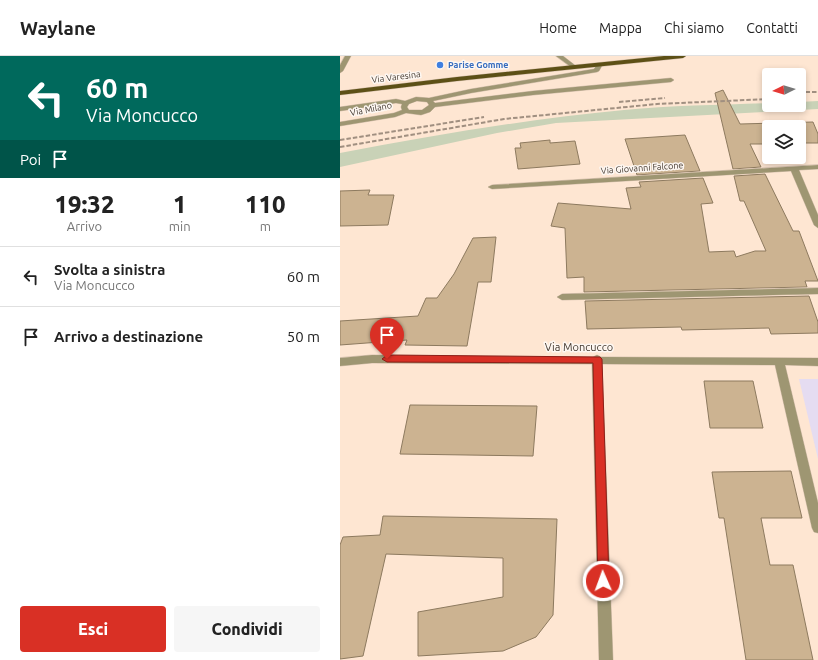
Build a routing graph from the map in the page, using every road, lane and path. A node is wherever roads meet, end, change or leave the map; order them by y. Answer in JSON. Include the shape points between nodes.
{"nodes":[{"id":1,"x":348,"y":56,"type":"edge"},
{"id":2,"x":559,"y":56,"type":"edge"},
{"id":3,"x":683,"y":56,"type":"edge"},
{"id":4,"x":600,"y":64,"type":"junction"},
{"id":5,"x":573,"y":66,"type":"junction"},
{"id":6,"x":340,"y":71,"type":"edge"},
{"id":7,"x":671,"y":80,"type":"dead end"},
{"id":8,"x":340,"y":93,"type":"edge"},
{"id":9,"x":431,"y":103,"type":"junction"},
{"id":10,"x":406,"y":107,"type":"junction"},
{"id":11,"x":340,"y":109,"type":"edge"},
{"id":12,"x":340,"y":124,"type":"edge"},
{"id":13,"x":818,"y":166,"type":"edge"},
{"id":14,"x":794,"y":168,"type":"junction"},
{"id":15,"x":492,"y":187,"type":"dead end"},
{"id":16,"x":818,"y":225,"type":"edge"},
{"id":17,"x":818,"y":291,"type":"edge"},
{"id":18,"x":562,"y":297,"type":"dead end"},
{"id":19,"x":597,"y":359,"type":"junction"},
{"id":20,"x":779,"y":361,"type":"junction"},
{"id":21,"x":340,"y":362,"type":"edge"},
{"id":22,"x":818,"y":362,"type":"edge"},
{"id":23,"x":818,"y":528,"type":"edge"},
{"id":24,"x":606,"y":660,"type":"edge"}],
"edges":[{"from":1,"to":6,"type":"street"},
{"from":2,"to":5,"type":"street"},
{"from":3,"to":4,"type":"main road","name":"Via Varesina"},
{"from":4,"to":5,"type":"main road","name":"Via Varesina"},
{"from":4,"to":9,"type":"street","via":[[597,70],[479,88]]},
{"from":5,"to":8,"type":"main road","name":"Via Varesina"},
{"from":7,"to":9,"type":"street"},
{"from":9,"to":10,"type":"street","name":"Via Milano","via":[[416,99]]},
{"from":9,"to":10,"type":"street","name":"Via Milano","via":[[431,109],[418,114]]},
{"from":10,"to":11,"type":"street","name":"Via Milano","via":[[396,101]]},
{"from":10,"to":12,"type":"street","name":"Via Milano","via":[[395,115]]},
{"from":13,"to":14,"type":"street","name":"Via Giovanni Falcone"},
{"from":14,"to":15,"type":"street","name":"Via Giovanni Falcone"},
{"from":14,"to":16,"type":"street"},
{"from":17,"to":18,"type":"street"},
{"from":19,"to":20,"type":"street","name":"Via Moncucco"},
{"from":19,"to":21,"type":"street","name":"Via Moncucco","via":[[372,359]]},
{"from":19,"to":24,"type":"street"},
{"from":20,"to":22,"type":"street","name":"Via Moncucco"},
{"from":20,"to":23,"type":"street"}]}
